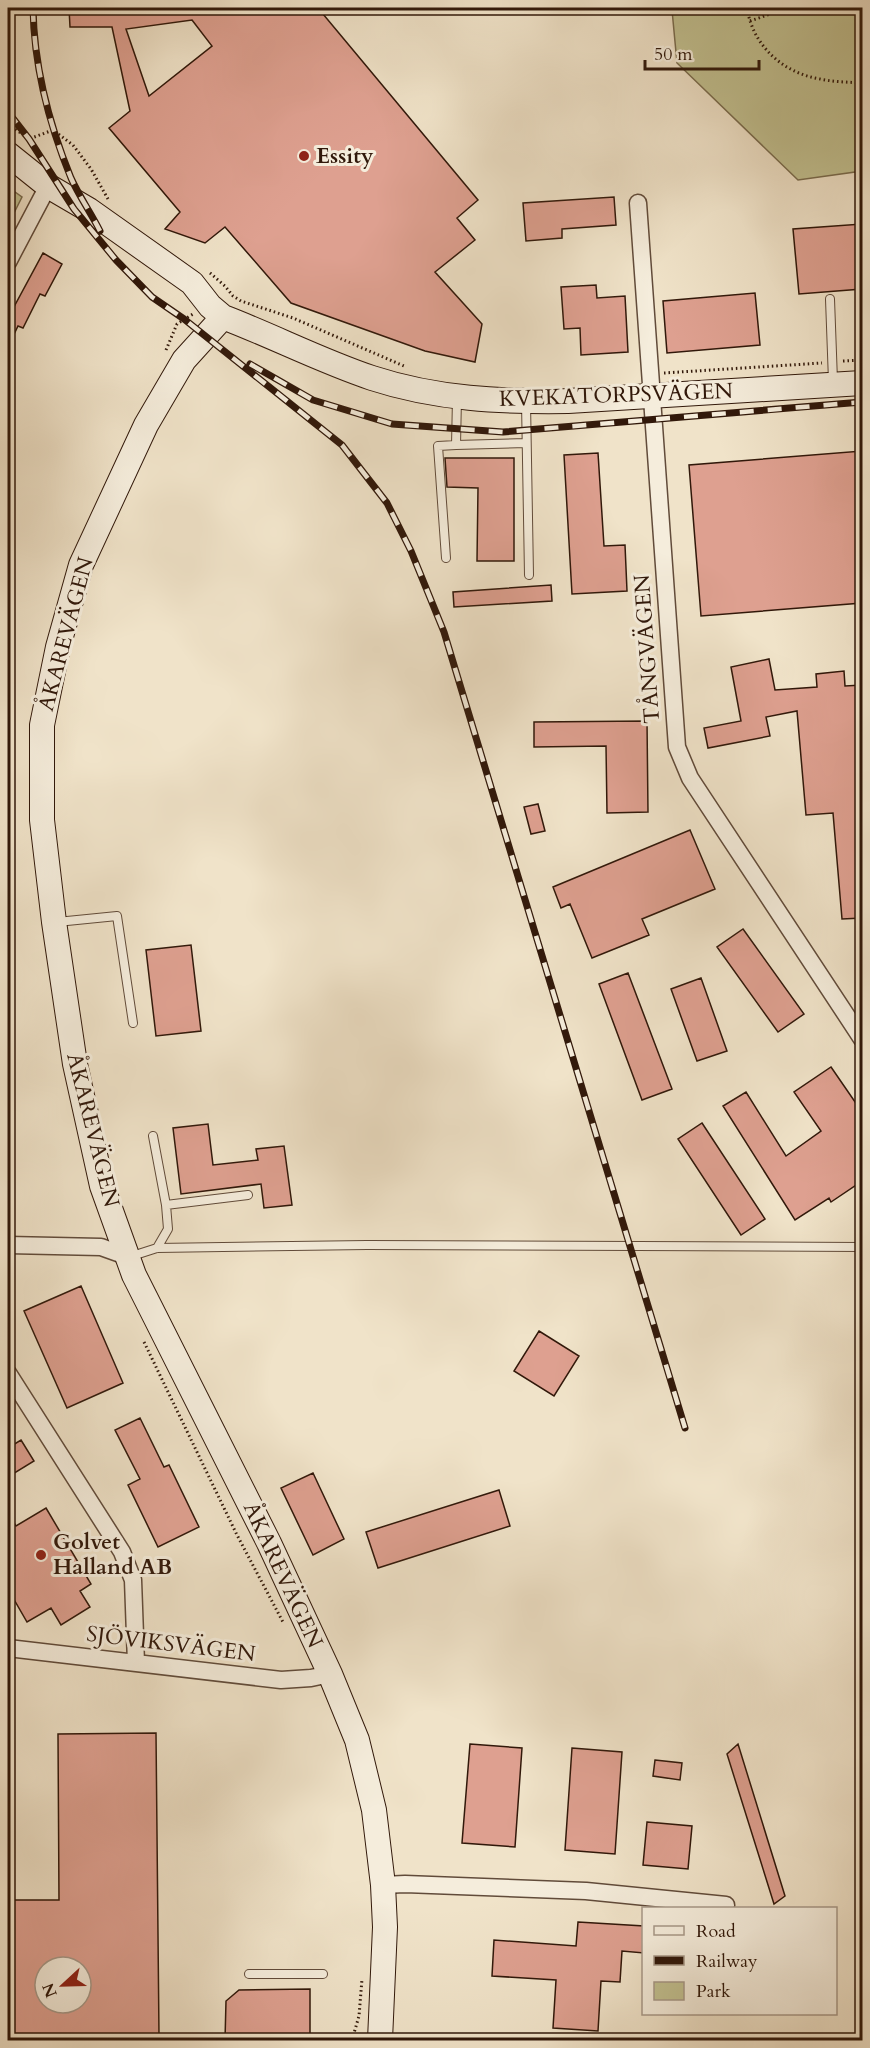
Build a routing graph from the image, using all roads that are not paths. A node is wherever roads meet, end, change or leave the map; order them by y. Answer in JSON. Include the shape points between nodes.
{"nodes":[{"id":1,"x":8,"y":154,"type":"edge"},
{"id":2,"x":48,"y":186,"type":"junction"},
{"id":3,"x":638,"y":203,"type":"dead end"},
{"id":4,"x":8,"y":262,"type":"edge"},
{"id":5,"x":830,"y":299,"type":"dead end"},
{"id":6,"x":223,"y":317,"type":"junction"},
{"id":7,"x":832,"y":373,"type":"junction"},
{"id":8,"x":862,"y":383,"type":"edge"},
{"id":9,"x":652,"y":385,"type":"junction"},
{"id":10,"x":457,"y":397,"type":"junction"},
{"id":11,"x":526,"y":402,"type":"junction"},
{"id":12,"x":526,"y":443,"type":"junction"},
{"id":13,"x":456,"y":445,"type":"junction"},
{"id":14,"x":446,"y":558,"type":"dead end"},
{"id":15,"x":529,"y":575,"type":"dead end"},
{"id":16,"x":54,"y":922,"type":"junction"},
{"id":17,"x":133,"y":1023,"type":"dead end"},
{"id":18,"x":862,"y":1039,"type":"edge"},
{"id":19,"x":153,"y":1136,"type":"dead end"},
{"id":20,"x":248,"y":1196,"type":"dead end"},
{"id":21,"x":166,"y":1205,"type":"junction"},
{"id":22,"x":8,"y":1245,"type":"edge"},
{"id":23,"x":862,"y":1247,"type":"edge"},
{"id":24,"x":157,"y":1248,"type":"junction"},
{"id":25,"x":129,"y":1257,"type":"junction"},
{"id":26,"x":8,"y":1373,"type":"edge"},
{"id":27,"x":8,"y":1648,"type":"edge"},
{"id":28,"x":136,"y":1663,"type":"junction"},
{"id":29,"x":330,"y":1674,"type":"junction"},
{"id":30,"x":383,"y":1885,"type":"junction"},
{"id":31,"x":726,"y":1905,"type":"dead end"},
{"id":32,"x":249,"y":1974,"type":"dead end"},
{"id":33,"x":323,"y":1974,"type":"dead end"},
{"id":34,"x":380,"y":2040,"type":"edge"}],
"edges":[{"from":1,"to":2,"type":"street","name":"KVEKATORPSVÄGEN"},
{"from":2,"to":4,"type":"street"},
{"from":2,"to":6,"type":"street","name":"KVEKATORPSVÄGEN","via":[[89,210],[192,283]]},
{"from":3,"to":9,"type":"street","name":"TÅNGVÄGEN"},
{"from":5,"to":7,"type":"lane"},
{"from":6,"to":10,"type":"street","name":"KVEKATORPSVÄGEN","via":[[373,378]]},
{"from":6,"to":16,"type":"street","name":"ÅKAREVÄGEN","via":[[184,360],[146,425],[81,565],[58,647],[42,725],[42,820]]},
{"from":7,"to":8,"type":"street","name":"KVEKATORPSVÄGEN"},
{"from":7,"to":9,"type":"street","name":"KVEKATORPSVÄGEN"},
{"from":9,"to":11,"type":"street","name":"KVEKATORPSVÄGEN"},
{"from":9,"to":18,"type":"street","name":"TÅNGVÄGEN","via":[[677,747],[690,778]]},
{"from":10,"to":11,"type":"street","name":"KVEKATORPSVÄGEN"},
{"from":10,"to":13,"type":"lane"},
{"from":11,"to":12,"type":"lane"},
{"from":12,"to":13,"type":"lane"},
{"from":12,"to":15,"type":"lane"},
{"from":13,"to":14,"type":"lane","via":[[438,446]]},
{"from":16,"to":17,"type":"lane","via":[[117,916]]},
{"from":16,"to":25,"type":"street","name":"ÅKAREVÄGEN","via":[[77,1075],[102,1186]]},
{"from":19,"to":21,"type":"lane"},
{"from":20,"to":21,"type":"lane"},
{"from":21,"to":24,"type":"lane","via":[[168,1229]]},
{"from":22,"to":25,"type":"street","via":[[101,1247]]},
{"from":23,"to":24,"type":"lane"},
{"from":24,"to":25,"type":"lane"},
{"from":25,"to":29,"type":"street","name":"ÅKAREVÄGEN","via":[[134,1275],[269,1543]]},
{"from":26,"to":28,"type":"street","via":[[122,1552],[133,1581]]},
{"from":27,"to":28,"type":"street","name":"SJÖVIKSVÄGEN"},
{"from":28,"to":29,"type":"street","name":"SJÖVIKSVÄGEN","via":[[280,1680]]},
{"from":29,"to":30,"type":"street","name":"ÅKAREVÄGEN","via":[[357,1740],[374,1810]]},
{"from":30,"to":31,"type":"street","via":[[586,1891]]},
{"from":30,"to":34,"type":"street","name":"ÅKAREVÄGEN"},
{"from":32,"to":33,"type":"lane"}]}
